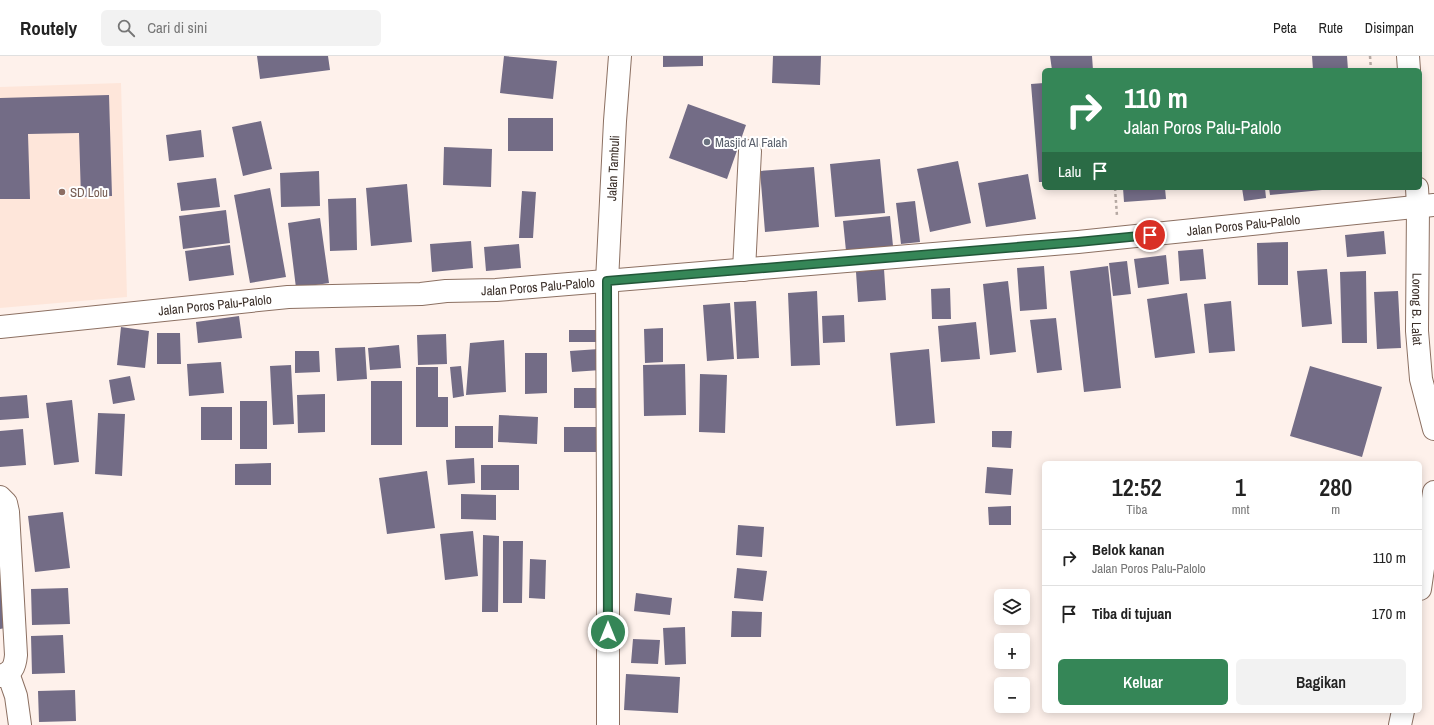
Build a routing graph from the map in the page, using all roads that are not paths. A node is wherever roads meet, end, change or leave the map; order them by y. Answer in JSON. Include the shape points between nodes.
{"nodes":[{"id":1,"x":620,"y":56,"type":"edge"},
{"id":2,"x":1408,"y":56,"type":"edge"},
{"id":3,"x":1409,"y":68,"type":"edge"},
{"id":4,"x":750,"y":151,"type":"dead end"},
{"id":5,"x":1423,"y":200,"type":"edge"},
{"id":6,"x":744,"y":270,"type":"junction"},
{"id":7,"x":607,"y":281,"type":"junction"},
{"id":8,"x":0,"y":327,"type":"edge"},
{"id":9,"x":1434,"y":429,"type":"edge"},
{"id":10,"x":1434,"y":492,"type":"edge"},
{"id":11,"x":0,"y":497,"type":"edge"},
{"id":12,"x":1422,"y":575,"type":"edge"},
{"id":13,"x":4,"y":674,"type":"edge"},
{"id":14,"x":1403,"y":713,"type":"edge"},
{"id":15,"x":20,"y":725,"type":"edge"},
{"id":16,"x":608,"y":725,"type":"edge"},
{"id":17,"x":1400,"y":725,"type":"edge"}],
"edges":[{"from":1,"to":7,"type":"main road","name":"Jalan Tambuli"},
{"from":2,"to":3,"type":"main road"},
{"from":4,"to":6,"type":"main road"},
{"from":5,"to":6,"type":"main road","name":"Jalan Poros Palu-Palolo","via":[[1119,238]]},
{"from":5,"to":9,"type":"main road","name":"Lorong B. Lalat","via":[[1417,331],[1421,379]]},
{"from":6,"to":7,"type":"main road","name":"Jalan Poros Palu-Palolo"},
{"from":7,"to":8,"type":"main road","name":"Jalan Poros Palu-Palolo","via":[[421,294],[288,297]]},
{"from":7,"to":16,"type":"main road","name":"Jalan Tambuli"},
{"from":10,"to":12,"type":"main road"},
{"from":11,"to":13,"type":"main road","via":[[6,503],[8,512],[16,662],[15,667]]},
{"from":13,"to":15,"type":"main road","via":[[16,696]]},
{"from":14,"to":17,"type":"main road"}]}
